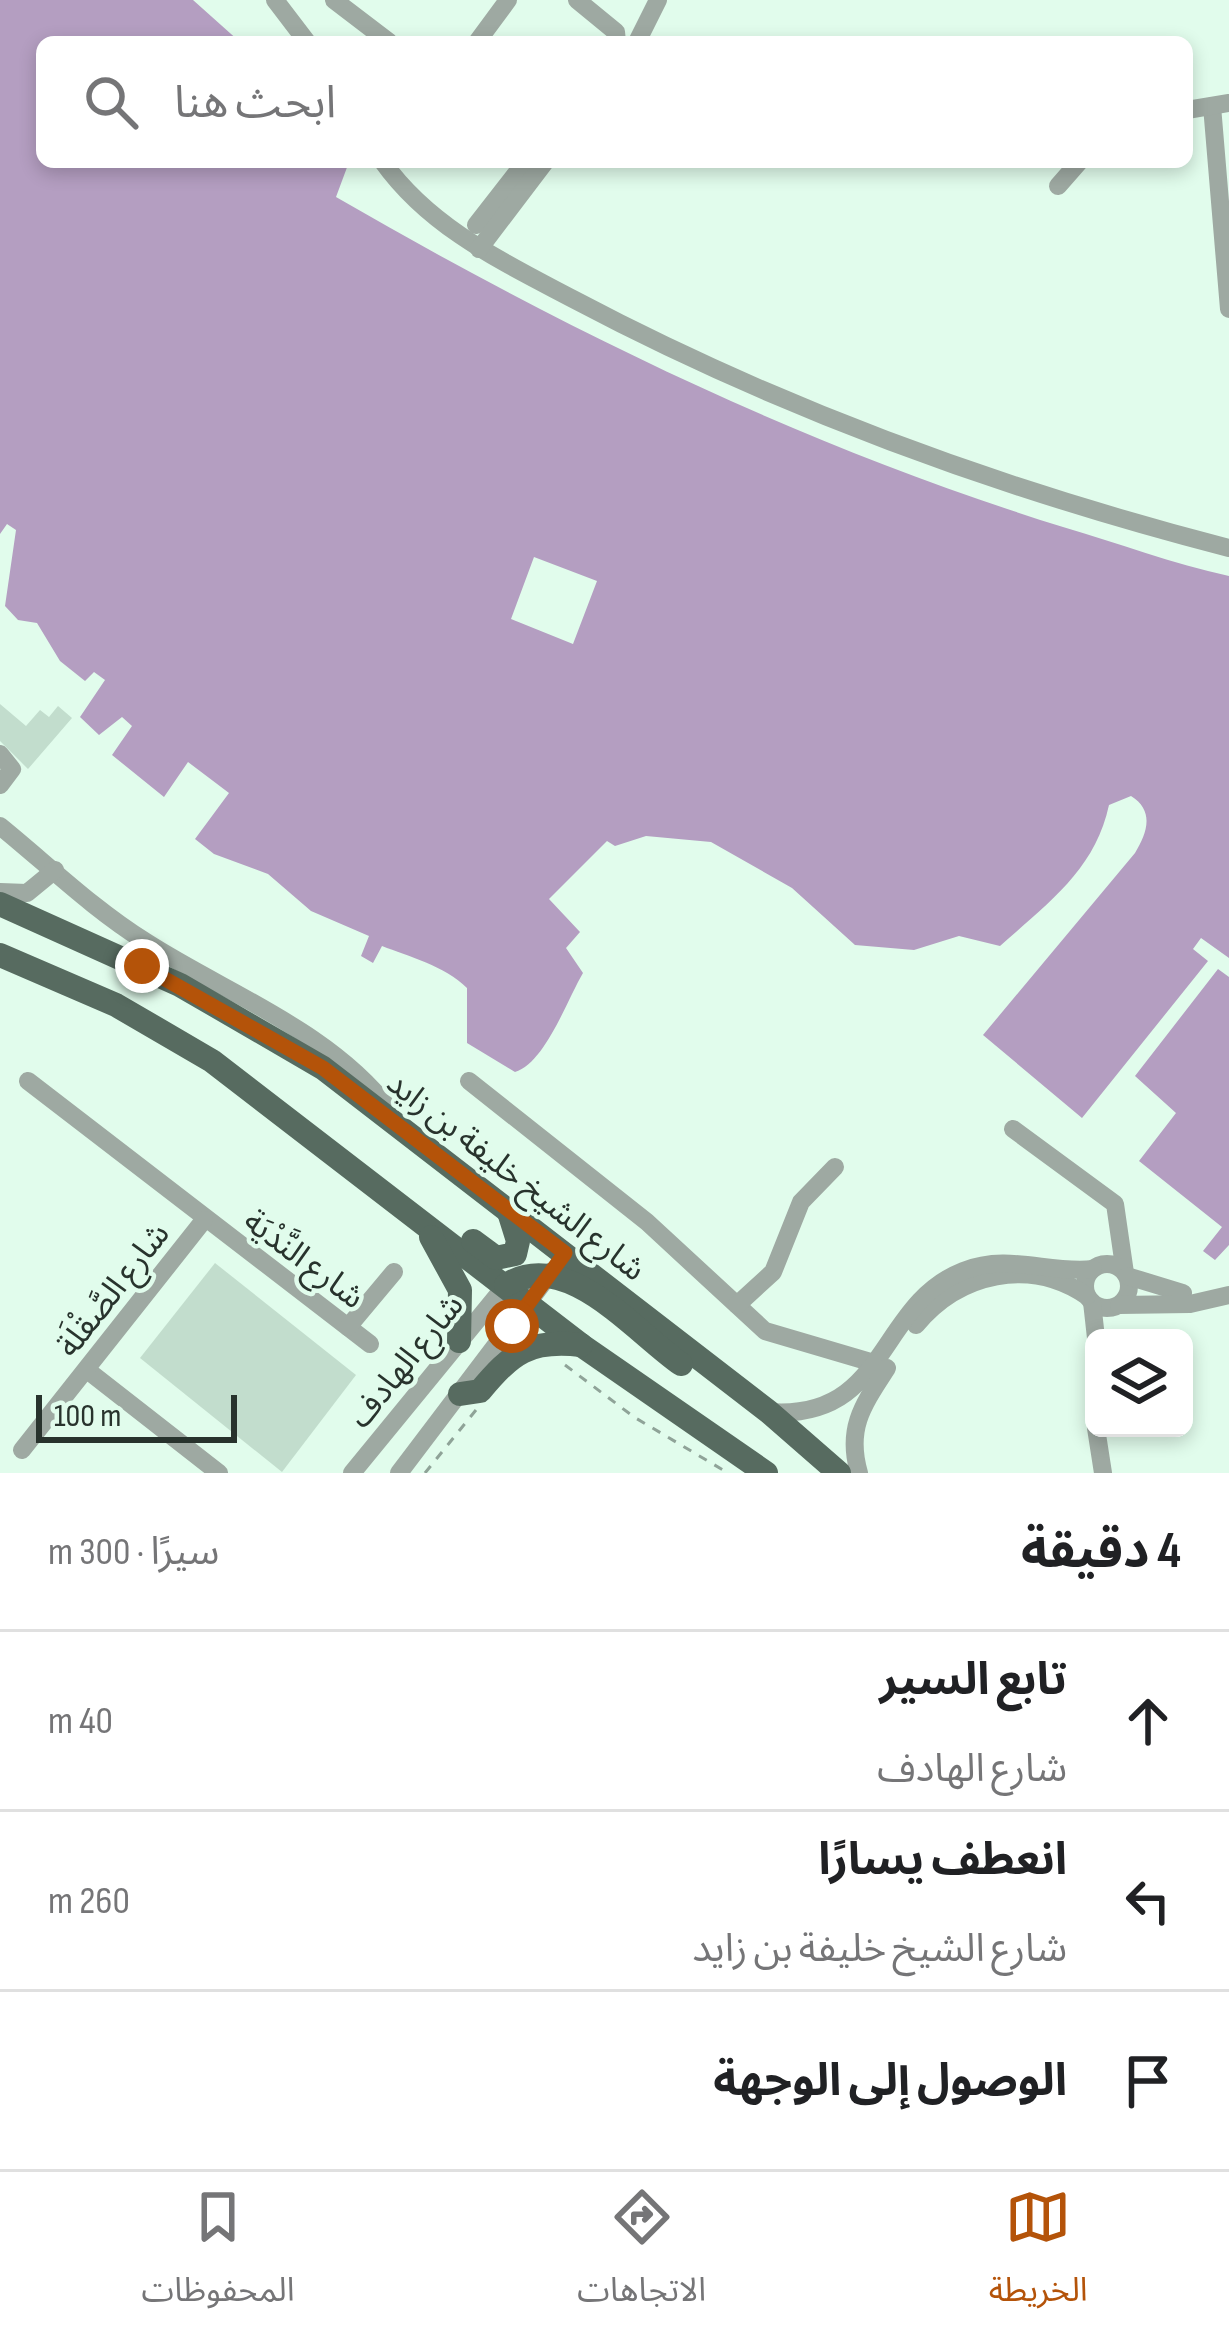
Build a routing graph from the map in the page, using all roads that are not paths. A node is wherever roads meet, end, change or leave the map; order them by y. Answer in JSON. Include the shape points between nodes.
{"nodes":[{"id":1,"x":275,"y":0,"type":"edge"},
{"id":2,"x":334,"y":0,"type":"edge"},
{"id":3,"x":508,"y":0,"type":"edge"},
{"id":4,"x":577,"y":0,"type":"edge"},
{"id":5,"x":658,"y":0,"type":"edge"},
{"id":6,"x":600,"y":7,"type":"edge"},
{"id":7,"x":302,"y":36,"type":"edge"},
{"id":8,"x":380,"y":36,"type":"edge"},
{"id":9,"x":481,"y":36,"type":"edge"},
{"id":10,"x":616,"y":36,"type":"edge"},
{"id":11,"x":640,"y":36,"type":"edge"},
{"id":12,"x":1220,"y":105,"type":"edge"},
{"id":13,"x":387,"y":168,"type":"edge"},
{"id":14,"x":519,"y":168,"type":"edge"},
{"id":15,"x":540,"y":168,"type":"edge"},
{"id":16,"x":1074,"y":168,"type":"edge"},
{"id":17,"x":1058,"y":186,"type":"dead end"},
{"id":18,"x":476,"y":225,"type":"dead end"},
{"id":19,"x":479,"y":249,"type":"junction"},
{"id":20,"x":1229,"y":310,"type":"edge"},
{"id":21,"x":1229,"y":548,"type":"edge"},
{"id":22,"x":0,"y":754,"type":"edge"},
{"id":23,"x":0,"y":785,"type":"edge"},
{"id":24,"x":2,"y":834,"type":"edge"},
{"id":25,"x":51,"y":873,"type":"junction"},
{"id":26,"x":0,"y":892,"type":"edge"},
{"id":27,"x":0,"y":904,"type":"edge"},
{"id":28,"x":0,"y":955,"type":"edge"},
{"id":29,"x":470,"y":1081,"type":"dead end"},
{"id":30,"x":28,"y":1082,"type":"dead end"},
{"id":31,"x":403,"y":1129,"type":"junction"},
{"id":32,"x":1013,"y":1129,"type":"dead end"},
{"id":33,"x":331,"y":1150,"type":"junction"},
{"id":34,"x":836,"y":1167,"type":"dead end"},
{"id":35,"x":508,"y":1210,"type":"junction"},
{"id":36,"x":416,"y":1216,"type":"junction"},
{"id":37,"x":204,"y":1220,"type":"junction"},
{"id":38,"x":1116,"y":1227,"type":"junction"},
{"id":39,"x":558,"y":1263,"type":"junction"},
{"id":40,"x":1094,"y":1268,"type":"junction"},
{"id":41,"x":367,"y":1269,"type":"dead end"},
{"id":42,"x":1126,"y":1274,"type":"junction"},
{"id":43,"x":506,"y":1285,"type":"junction"},
{"id":44,"x":1229,"y":1285,"type":"edge"},
{"id":45,"x":1229,"y":1295,"type":"edge"},
{"id":46,"x":1089,"y":1299,"type":"junction"},
{"id":47,"x":529,"y":1303,"type":"junction"},
{"id":48,"x":737,"y":1305,"type":"junction"},
{"id":49,"x":1117,"y":1306,"type":"junction"},
{"id":50,"x":348,"y":1327,"type":"junction"},
{"id":51,"x":1095,"y":1329,"type":"edge"},
{"id":52,"x":1103,"y":1329,"type":"edge"},
{"id":53,"x":459,"y":1341,"type":"junction"},
{"id":54,"x":370,"y":1344,"type":"dead end"},
{"id":55,"x":581,"y":1345,"type":"junction"},
{"id":56,"x":877,"y":1364,"type":"junction"},
{"id":57,"x":87,"y":1370,"type":"junction"},
{"id":58,"x":468,"y":1402,"type":"junction"},
{"id":59,"x":769,"y":1412,"type":"junction"},
{"id":60,"x":1097,"y":1437,"type":"edge"},
{"id":61,"x":22,"y":1450,"type":"dead end"},
{"id":62,"x":219,"y":1473,"type":"edge"},
{"id":63,"x":352,"y":1473,"type":"edge"},
{"id":64,"x":399,"y":1473,"type":"edge"},
{"id":65,"x":766,"y":1473,"type":"edge"},
{"id":66,"x":839,"y":1473,"type":"edge"},
{"id":67,"x":859,"y":1473,"type":"edge"},
{"id":68,"x":1103,"y":1473,"type":"edge"}],
"edges":[{"from":1,"to":7,"type":"street"},
{"from":2,"to":8,"type":"street"},
{"from":3,"to":9,"type":"street"},
{"from":4,"to":6,"type":"street"},
{"from":5,"to":11,"type":"street"},
{"from":6,"to":10,"type":"street"},
{"from":12,"to":20,"type":"street"},
{"from":13,"to":19,"type":"street"},
{"from":14,"to":18,"type":"street"},
{"from":15,"to":19,"type":"street"},
{"from":16,"to":17,"type":"street"},
{"from":19,"to":21,"type":"street","via":[[786,399],[991,476]]},
{"from":22,"to":23,"type":"street","via":[[11,769]]},
{"from":24,"to":25,"type":"street"},
{"from":25,"to":26,"type":"street","via":[[21,895]]},
{"from":25,"to":31,"type":"street","via":[[142,940],[298,1031],[374,1091]]},
{"from":27,"to":31,"type":"main road","name":"شارع الشيخ خليفة بن زايد","via":[[229,1011]]},
{"from":28,"to":33,"type":"main road","via":[[181,1041]]},
{"from":29,"to":48,"type":"street"},
{"from":30,"to":37,"type":"street","name":"شارع النَّدْيَة"},
{"from":31,"to":35,"type":"main road","name":"شارع الشيخ خليفة بن زايد"},
{"from":32,"to":38,"type":"street","via":[[1112,1201]]},
{"from":33,"to":35,"type":"main road","via":[[379,1169],[503,1260],[518,1247]]},
{"from":33,"to":36,"type":"main road"},
{"from":34,"to":48,"type":"street","via":[[801,1202],[773,1272]]},
{"from":35,"to":39,"type":"main road","name":"شارع الشيخ خليفة بن زايد"},
{"from":36,"to":43,"type":"main road"},
{"from":36,"to":53,"type":"main road","via":[[455,1274]]},
{"from":37,"to":50,"type":"street","name":"شارع النَّدْيَة"},
{"from":37,"to":57,"type":"street","name":"شارع الصَّقْلَة"},
{"from":38,"to":40,"type":"street"},
{"from":38,"to":42,"type":"street"},
{"from":39,"to":43,"type":"main road"},
{"from":39,"to":47,"type":"street","name":"شارع الهادف"},
{"from":39,"to":59,"type":"main road","name":"شارع الشيخ خليفة بن زايد"},
{"from":40,"to":42,"type":"street","via":[[1112,1264]]},
{"from":40,"to":46,"type":"street","via":[[1085,1281]]},
{"from":40,"to":56,"type":"street","via":[[1011,1261],[962,1271],[918,1304]]},
{"from":41,"to":50,"type":"street","via":[[389,1278]]},
{"from":42,"to":44,"type":"street","via":[[1170,1293]]},
{"from":42,"to":49,"type":"street","via":[[1127,1295]]},
{"from":43,"to":47,"type":"main road"},
{"from":43,"to":53,"type":"street","name":"شارع الهادف"},
{"from":45,"to":49,"type":"street"},
{"from":46,"to":49,"type":"street"},
{"from":46,"to":51,"type":"street"},
{"from":46,"to":67,"type":"street","via":[[1048,1276],[1010,1274],[938,1302],[859,1412],[852,1439]]},
{"from":47,"to":55,"type":"main road"},
{"from":47,"to":58,"type":"street","name":"شارع الهادف"},
{"from":48,"to":56,"type":"street","via":[[775,1336]]},
{"from":49,"to":52,"type":"street"},
{"from":50,"to":54,"type":"street","name":"شارع النَّدْيَة"},
{"from":53,"to":63,"type":"street","name":"شارع الهادف"},
{"from":55,"to":58,"type":"main road","via":[[528,1345]]},
{"from":55,"to":65,"type":"main road"},
{"from":56,"to":59,"type":"street","via":[[838,1400]]},
{"from":57,"to":61,"type":"street","name":"شارع الصَّقْلَة"},
{"from":57,"to":62,"type":"street"},
{"from":58,"to":64,"type":"street","name":"شارع الهادف"},
{"from":59,"to":66,"type":"main road","name":"شارع الشيخ خليفة بن زايد"},
{"from":60,"to":68,"type":"street"}]}
